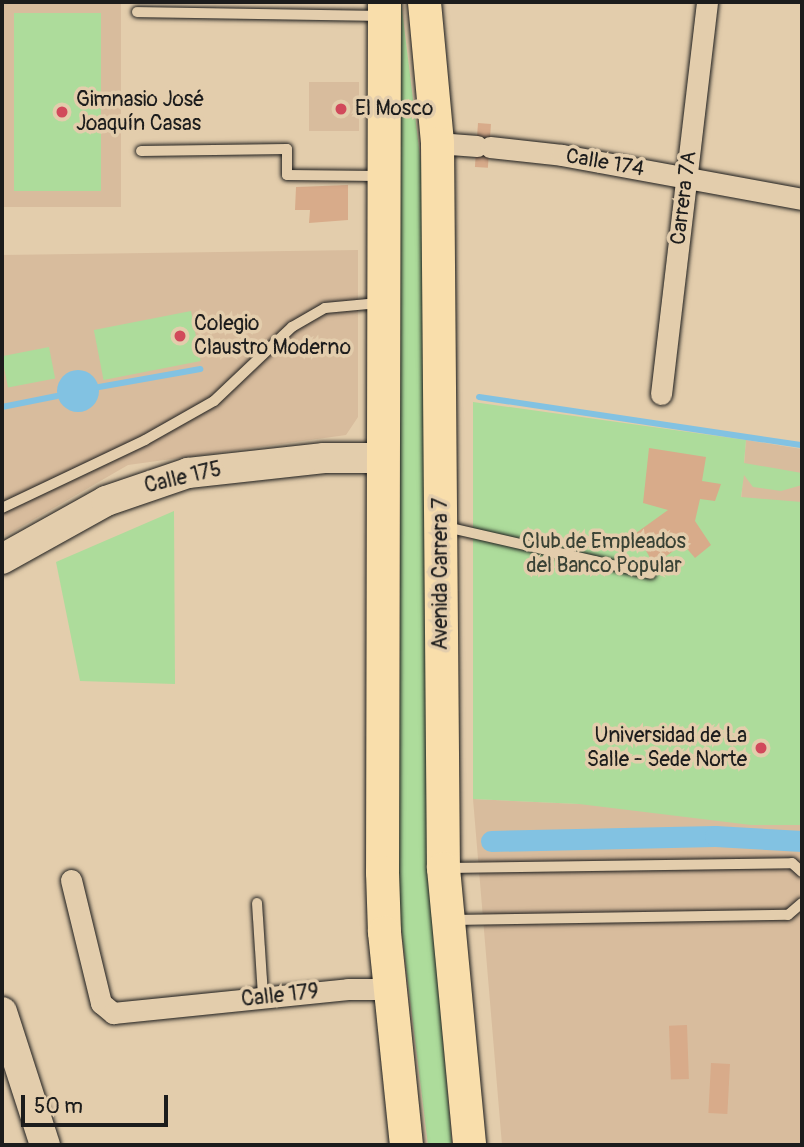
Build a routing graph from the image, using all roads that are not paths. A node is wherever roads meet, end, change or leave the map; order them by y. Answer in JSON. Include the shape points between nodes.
{"nodes":[{"id":1,"x":424,"y":2,"type":"edge"},
{"id":2,"x":707,"y":2,"type":"edge"},
{"id":3,"x":384,"y":9,"type":"edge"},
{"id":4,"x":137,"y":12,"type":"dead end"},
{"id":5,"x":437,"y":143,"type":"junction"},
{"id":6,"x":141,"y":150,"type":"dead end"},
{"id":7,"x":384,"y":175,"type":"junction"},
{"id":8,"x":686,"y":178,"type":"junction"},
{"id":9,"x":802,"y":199,"type":"edge"},
{"id":10,"x":384,"y":303,"type":"junction"},
{"id":11,"x":661,"y":394,"type":"dead end"},
{"id":12,"x":382,"y":458,"type":"junction"},
{"id":13,"x":2,"y":508,"type":"edge"},
{"id":14,"x":440,"y":526,"type":"junction"},
{"id":15,"x":2,"y":559,"type":"edge"},
{"id":16,"x":651,"y":574,"type":"dead end"},
{"id":17,"x":443,"y":868,"type":"junction"},
{"id":18,"x":802,"y":872,"type":"edge"},
{"id":19,"x":71,"y":880,"type":"dead end"},
{"id":20,"x":802,"y":902,"type":"edge"},
{"id":21,"x":257,"y":903,"type":"dead end"},
{"id":22,"x":446,"y":920,"type":"junction"},
{"id":23,"x":389,"y":989,"type":"junction"},
{"id":24,"x":263,"y":996,"type":"junction"},
{"id":25,"x":2,"y":1012,"type":"edge"},
{"id":26,"x":45,"y":1145,"type":"edge"},
{"id":27,"x":406,"y":1145,"type":"edge"},
{"id":28,"x":469,"y":1145,"type":"edge"}],
"edges":[{"from":1,"to":5,"type":"main road","name":"Avenida Carrera 7"},
{"from":2,"to":8,"type":"street","name":"Carrera 7A"},
{"from":3,"to":4,"type":"lane"},
{"from":3,"to":7,"type":"main road"},
{"from":5,"to":8,"type":"street","name":"Calle 174","via":[[562,155]]},
{"from":5,"to":14,"type":"main road","name":"Avenida Carrera 7"},
{"from":6,"to":7,"type":"lane","via":[[287,149],[287,176]]},
{"from":7,"to":10,"type":"main road"},
{"from":8,"to":9,"type":"street","name":"Calle 174"},
{"from":8,"to":11,"type":"street","name":"Carrera 7A"},
{"from":10,"to":12,"type":"main road"},
{"from":10,"to":13,"type":"lane","via":[[325,308],[292,327],[214,401],[145,440]]},
{"from":12,"to":15,"type":"street","name":"Calle 175","via":[[324,458],[188,473],[106,501]]},
{"from":12,"to":23,"type":"main road","via":[[382,872]]},
{"from":14,"to":16,"type":"lane"},
{"from":14,"to":17,"type":"main road","name":"Avenida Carrera 7"},
{"from":17,"to":18,"type":"lane","via":[[792,863]]},
{"from":17,"to":22,"type":"main road","name":"Avenida Carrera 7"},
{"from":19,"to":24,"type":"street","name":"Calle 179","via":[[101,1003],[121,1014]]},
{"from":20,"to":22,"type":"lane","via":[[788,915]]},
{"from":21,"to":24,"type":"lane"},
{"from":22,"to":28,"type":"main road","name":"Avenida Carrera 7"},
{"from":23,"to":24,"type":"street","name":"Calle 179"},
{"from":23,"to":27,"type":"main road"},
{"from":25,"to":26,"type":"street"}]}
